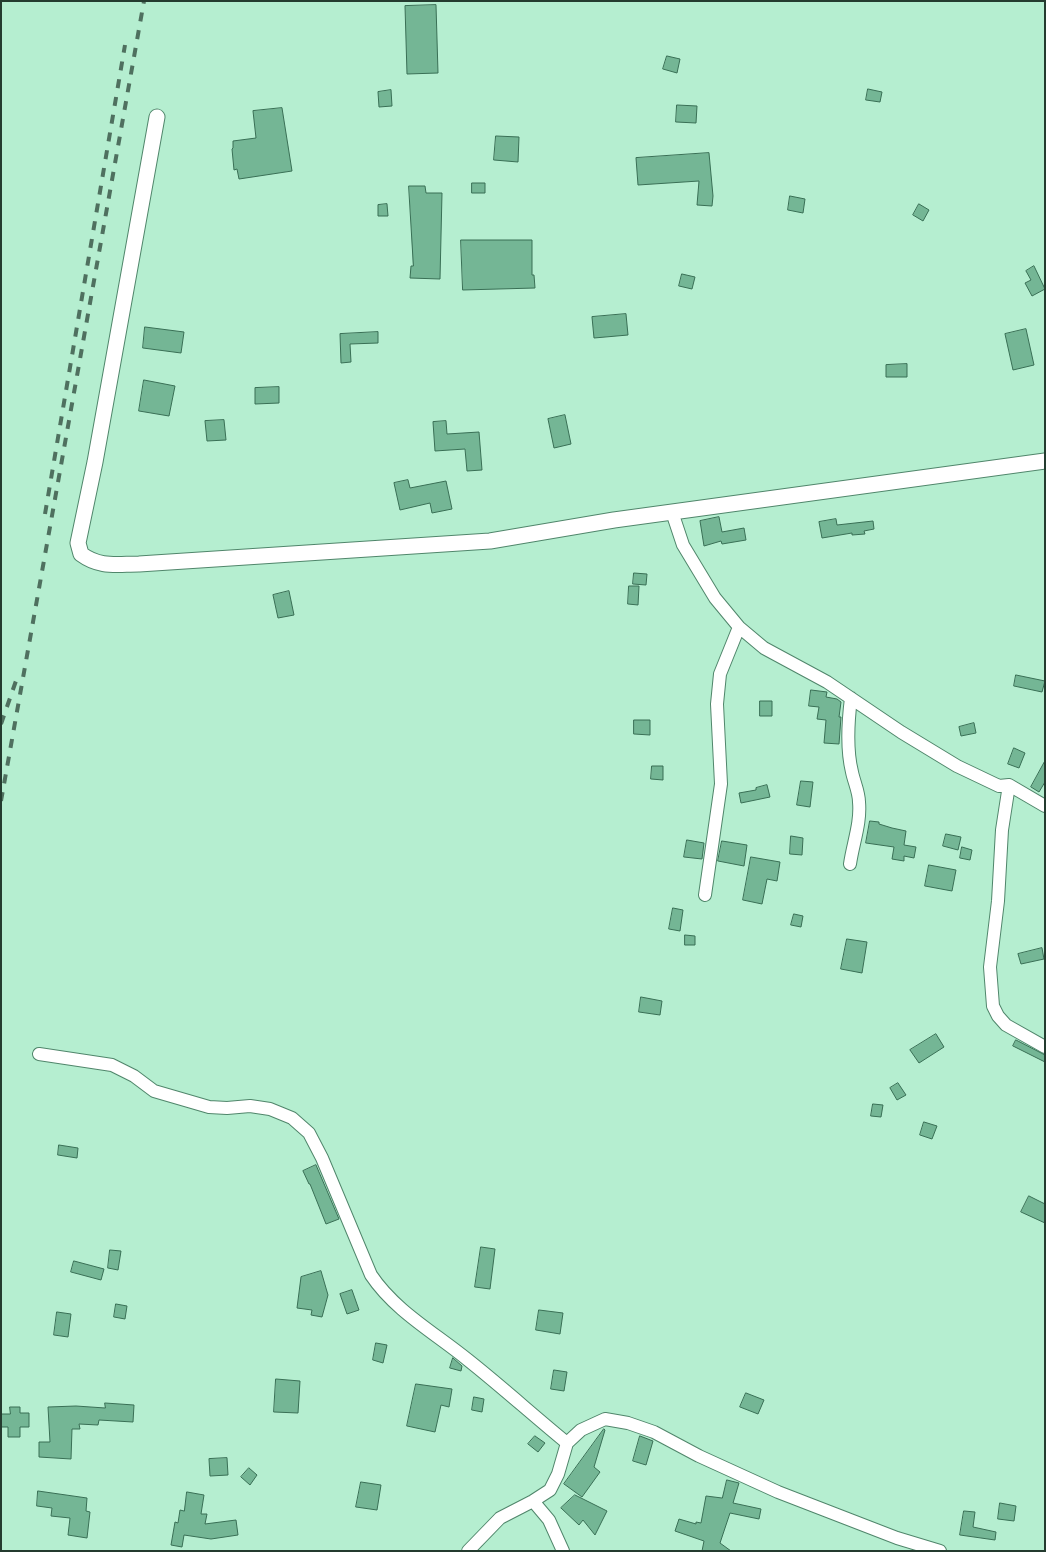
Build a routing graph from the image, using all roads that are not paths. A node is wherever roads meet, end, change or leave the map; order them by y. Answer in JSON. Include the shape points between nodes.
{"nodes":[{"id":1,"x":157,"y":117,"type":"dead end"},
{"id":2,"x":1044,"y":463,"type":"edge"},
{"id":3,"x":672,"y":512,"type":"junction"},
{"id":4,"x":738,"y":627,"type":"junction"},
{"id":5,"x":851,"y":698,"type":"junction"},
{"id":6,"x":1009,"y":785,"type":"junction"},
{"id":7,"x":1045,"y":806,"type":"edge"},
{"id":8,"x":850,"y":864,"type":"dead end"},
{"id":9,"x":705,"y":896,"type":"dead end"},
{"id":10,"x":1045,"y":1047,"type":"edge"},
{"id":11,"x":39,"y":1054,"type":"dead end"},
{"id":12,"x":567,"y":1444,"type":"junction"},
{"id":13,"x":533,"y":1501,"type":"junction"},
{"id":14,"x":468,"y":1551,"type":"edge"},
{"id":15,"x":563,"y":1551,"type":"edge"},
{"id":16,"x":940,"y":1551,"type":"edge"}],
"edges":[{"from":1,"to":3,"type":"street","via":[[78,543],[81,554],[92,562],[115,564],[385,549],[490,541]]},
{"from":2,"to":3,"type":"street"},
{"from":3,"to":4,"type":"street","via":[[683,545],[715,598]]},
{"from":4,"to":5,"type":"street","via":[[764,648]]},
{"from":4,"to":9,"type":"street","via":[[720,674],[717,704],[721,784]]},
{"from":5,"to":6,"type":"street","via":[[957,766],[999,786]]},
{"from":5,"to":8,"type":"street","via":[[848,745],[860,801]]},
{"from":6,"to":7,"type":"street"},
{"from":6,"to":10,"type":"street","via":[[990,967],[992,1006],[1006,1025]]},
{"from":11,"to":12,"type":"street","via":[[112,1065],[154,1091],[209,1107],[270,1108],[292,1118],[309,1133],[322,1158],[371,1275],[381,1290]]},
{"from":12,"to":13,"type":"street","via":[[550,1490]]},
{"from":12,"to":16,"type":"street","via":[[581,1430],[605,1419],[628,1422],[778,1492]]},
{"from":13,"to":14,"type":"street","via":[[500,1518]]},
{"from":13,"to":15,"type":"street","via":[[549,1520]]}]}
